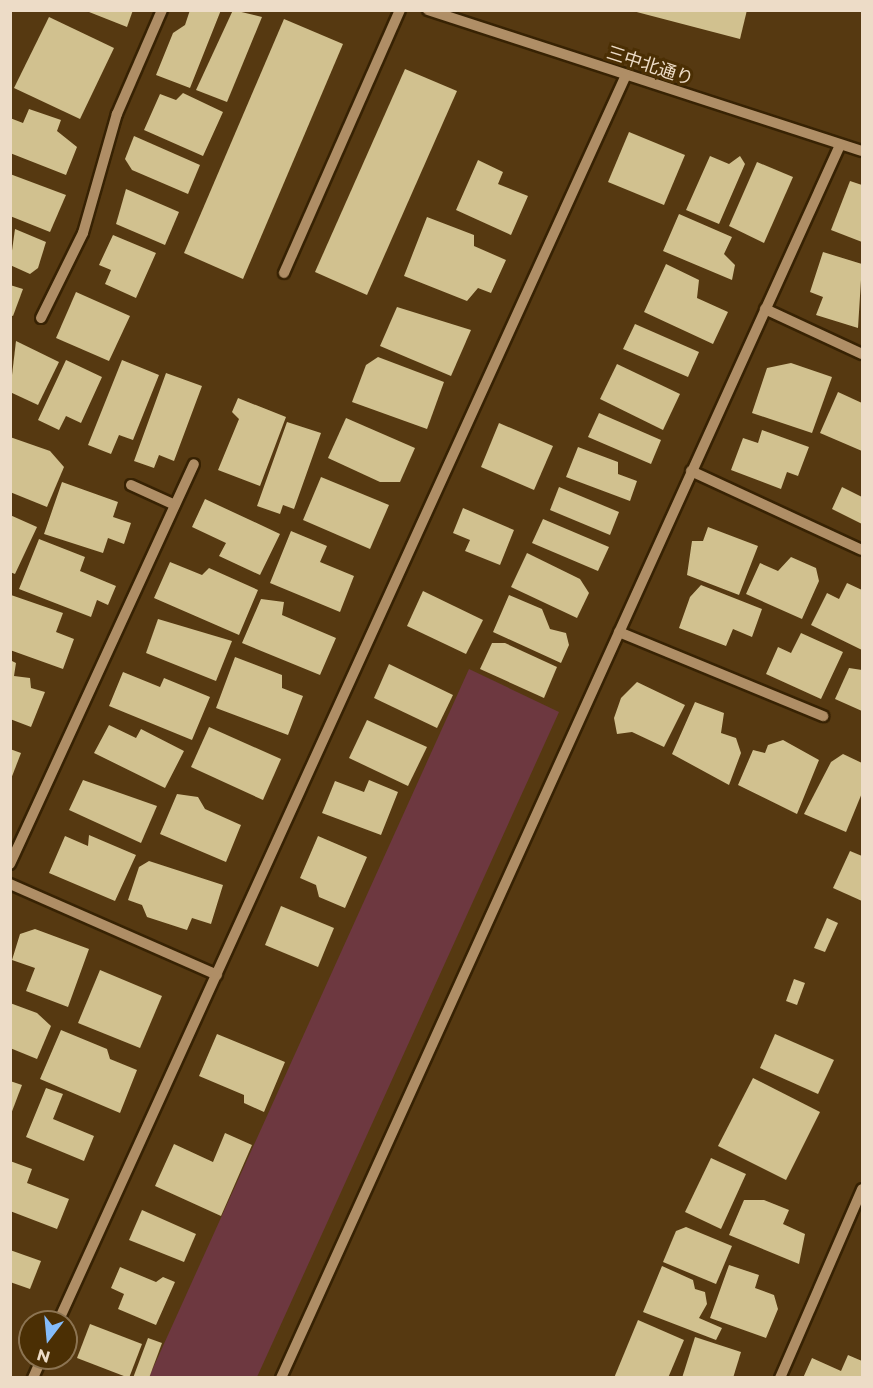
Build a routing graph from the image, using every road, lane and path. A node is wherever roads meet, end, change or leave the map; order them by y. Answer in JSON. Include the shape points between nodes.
{"nodes":[{"id":1,"x":162,"y":10,"type":"edge"},
{"id":2,"x":400,"y":10,"type":"edge"},
{"id":3,"x":428,"y":10,"type":"edge"},
{"id":4,"x":626,"y":75,"type":"junction"},
{"id":5,"x":840,"y":145,"type":"junction"},
{"id":6,"x":862,"y":152,"type":"edge"},
{"id":7,"x":284,"y":273,"type":"dead end"},
{"id":8,"x":765,"y":309,"type":"junction"},
{"id":9,"x":41,"y":318,"type":"dead end"},
{"id":10,"x":862,"y":354,"type":"edge"},
{"id":11,"x":194,"y":464,"type":"dead end"},
{"id":12,"x":691,"y":471,"type":"junction"},
{"id":13,"x":131,"y":485,"type":"dead end"},
{"id":14,"x":175,"y":505,"type":"junction"},
{"id":15,"x":862,"y":550,"type":"edge"},
{"id":16,"x":619,"y":632,"type":"junction"},
{"id":17,"x":823,"y":716,"type":"dead end"},
{"id":18,"x":10,"y":864,"type":"edge"},
{"id":19,"x":10,"y":884,"type":"edge"},
{"id":20,"x":217,"y":975,"type":"junction"},
{"id":21,"x":862,"y":1189,"type":"edge"},
{"id":22,"x":63,"y":1310,"type":"edge"},
{"id":23,"x":281,"y":1377,"type":"edge"},
{"id":24,"x":780,"y":1377,"type":"edge"}],
"edges":[{"from":1,"to":9,"type":"street","via":[[117,114],[83,233]]},
{"from":2,"to":7,"type":"street"},
{"from":3,"to":4,"type":"street","name":"三中北通り"},
{"from":4,"to":5,"type":"street","name":"三中北通り"},
{"from":4,"to":20,"type":"street"},
{"from":5,"to":6,"type":"street","name":"三中北通り"},
{"from":5,"to":8,"type":"street"},
{"from":8,"to":10,"type":"street"},
{"from":8,"to":12,"type":"street"},
{"from":11,"to":14,"type":"street"},
{"from":12,"to":15,"type":"street"},
{"from":12,"to":16,"type":"street"},
{"from":13,"to":14,"type":"street"},
{"from":14,"to":18,"type":"street"},
{"from":16,"to":17,"type":"street"},
{"from":16,"to":23,"type":"street"},
{"from":19,"to":20,"type":"street"},
{"from":20,"to":22,"type":"street"},
{"from":21,"to":24,"type":"street"}]}
